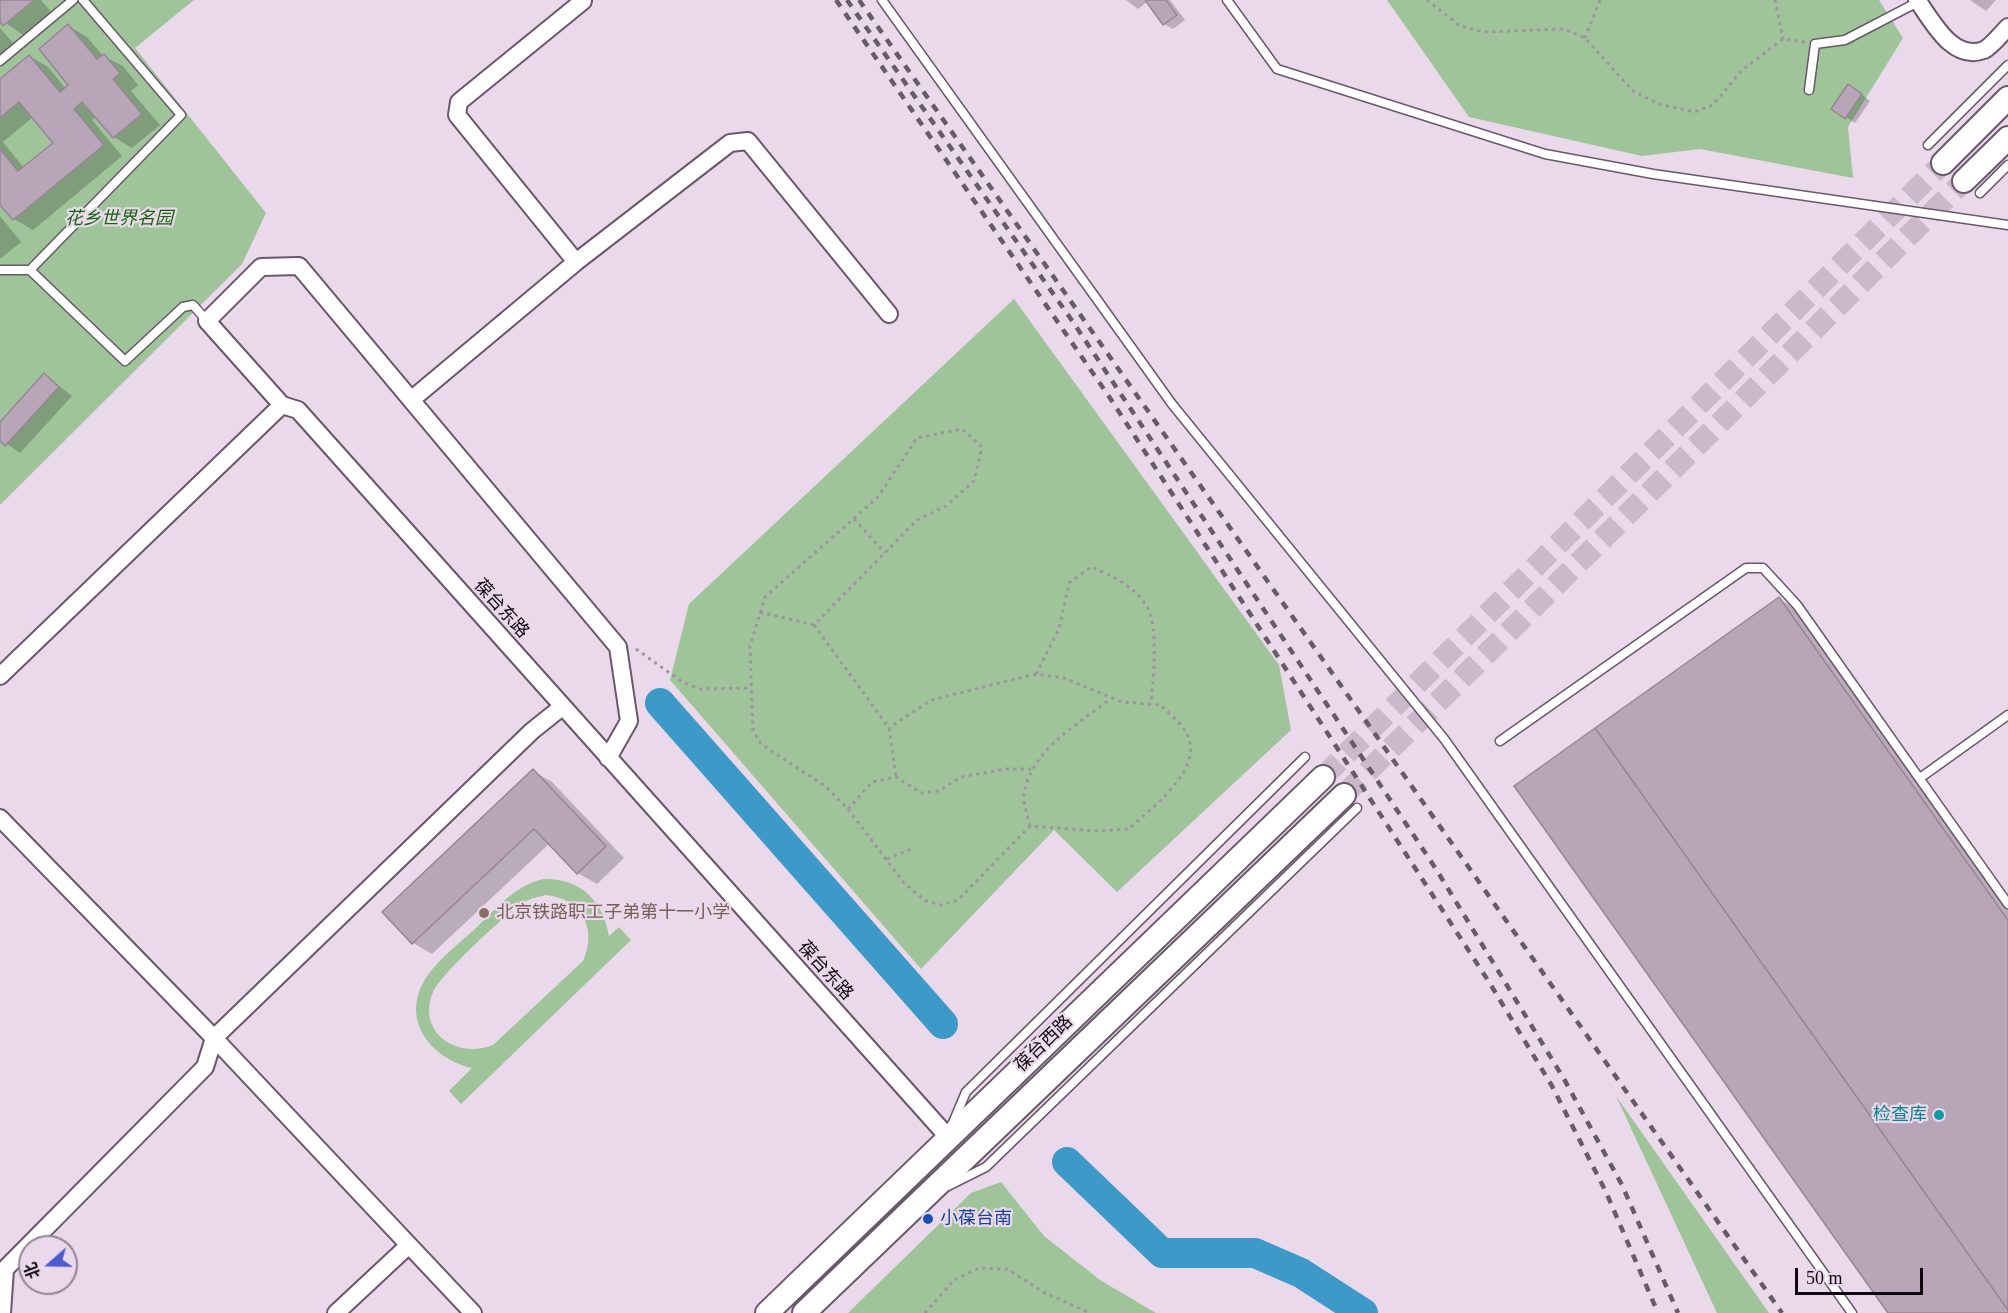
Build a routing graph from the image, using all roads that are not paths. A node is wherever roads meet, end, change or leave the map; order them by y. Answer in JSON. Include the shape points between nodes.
{"nodes":[{"id":1,"x":73,"y":0,"type":"edge"},
{"id":2,"x":83,"y":0,"type":"edge"},
{"id":3,"x":882,"y":0,"type":"edge"},
{"id":4,"x":1227,"y":0,"type":"edge"},
{"id":5,"x":584,"y":1,"type":"edge"},
{"id":6,"x":1918,"y":1,"type":"edge"},
{"id":7,"x":2008,"y":27,"type":"edge"},
{"id":8,"x":0,"y":61,"type":"edge"},
{"id":9,"x":2008,"y":64,"type":"edge"},
{"id":10,"x":1809,"y":90,"type":"dead end"},
{"id":11,"x":2008,"y":98,"type":"edge"},
{"id":12,"x":2008,"y":138,"type":"edge"},
{"id":13,"x":1928,"y":145,"type":"dead end"},
{"id":14,"x":1943,"y":163,"type":"tunnel mouth"},
{"id":15,"x":2008,"y":165,"type":"edge"},
{"id":16,"x":1972,"y":187,"type":"joint"},
{"id":17,"x":2008,"y":225,"type":"edge"},
{"id":18,"x":576,"y":262,"type":"junction"},
{"id":19,"x":0,"y":270,"type":"edge"},
{"id":20,"x":30,"y":270,"type":"junction"},
{"id":21,"x":889,"y":314,"type":"dead end"},
{"id":22,"x":207,"y":321,"type":"junction"},
{"id":23,"x":411,"y":400,"type":"junction"},
{"id":24,"x":282,"y":405,"type":"junction"},
{"id":25,"x":0,"y":676,"type":"edge"},
{"id":26,"x":562,"y":707,"type":"junction"},
{"id":27,"x":2008,"y":715,"type":"edge"},
{"id":28,"x":1500,"y":741,"type":"dead end"},
{"id":29,"x":1305,"y":757,"type":"dead end"},
{"id":30,"x":608,"y":758,"type":"junction"},
{"id":31,"x":1323,"y":777,"type":"tunnel mouth"},
{"id":32,"x":1920,"y":778,"type":"junction"},
{"id":33,"x":1351,"y":802,"type":"tunnel mouth"},
{"id":34,"x":0,"y":818,"type":"edge"},
{"id":35,"x":2008,"y":904,"type":"edge"},
{"id":36,"x":214,"y":1038,"type":"junction"},
{"id":37,"x":948,"y":1137,"type":"junction"},
{"id":38,"x":409,"y":1245,"type":"junction"},
{"id":39,"x":2,"y":1313,"type":"edge"},
{"id":40,"x":336,"y":1313,"type":"edge"},
{"id":41,"x":473,"y":1313,"type":"edge"},
{"id":42,"x":767,"y":1313,"type":"edge"},
{"id":43,"x":804,"y":1313,"type":"edge"},
{"id":44,"x":1852,"y":1313,"type":"edge"}],
"edges":[{"from":1,"to":8,"type":"lane"},
{"from":2,"to":20,"type":"lane","via":[[181,115]]},
{"from":3,"to":44,"type":"lane","via":[[1172,404],[1445,740]]},
{"from":4,"to":17,"type":"lane","via":[[1277,69],[1545,154],[1653,174]]},
{"from":5,"to":18,"type":"street","via":[[459,102],[457,115]]},
{"from":6,"to":7,"type":"street","via":[[1947,42],[1969,52],[1985,50]]},
{"from":6,"to":10,"type":"lane","via":[[1845,40],[1815,44]]},
{"from":9,"to":13,"type":"lane"},
{"from":11,"to":14,"type":"street"},
{"from":12,"to":16,"type":"street"},
{"from":15,"to":16,"type":"lane"},
{"from":18,"to":21,"type":"street","via":[[730,142],[748,141]]},
{"from":18,"to":23,"type":"street"},
{"from":19,"to":20,"type":"lane"},
{"from":20,"to":22,"type":"lane","via":[[124,361],[183,307],[193,305]]},
{"from":22,"to":23,"type":"street","via":[[261,267],[299,266]]},
{"from":22,"to":24,"type":"street","name":"葆台东路"},
{"from":23,"to":30,"type":"street","via":[[618,647],[629,721]]},
{"from":24,"to":25,"type":"street"},
{"from":24,"to":26,"type":"street","name":"葆台东路","via":[[298,410]]},
{"from":26,"to":30,"type":"street","name":"葆台东路"},
{"from":26,"to":36,"type":"street","via":[[532,731]]},
{"from":27,"to":32,"type":"lane"},
{"from":28,"to":32,"type":"lane","via":[[1746,568],[1763,568],[1797,605]]},
{"from":29,"to":37,"type":"lane","via":[[966,1092]]},
{"from":30,"to":37,"type":"street","name":"葆台东路"},
{"from":31,"to":37,"type":"street","name":"葆台西路"},
{"from":32,"to":35,"type":"lane"},
{"from":33,"to":43,"type":"street","name":"葆台西路"},
{"from":34,"to":36,"type":"street"},
{"from":36,"to":38,"type":"street"},
{"from":36,"to":39,"type":"street","via":[[205,1067],[5,1269]]},
{"from":37,"to":42,"type":"street","name":"葆台西路"},
{"from":38,"to":40,"type":"street"},
{"from":38,"to":41,"type":"street"}]}
